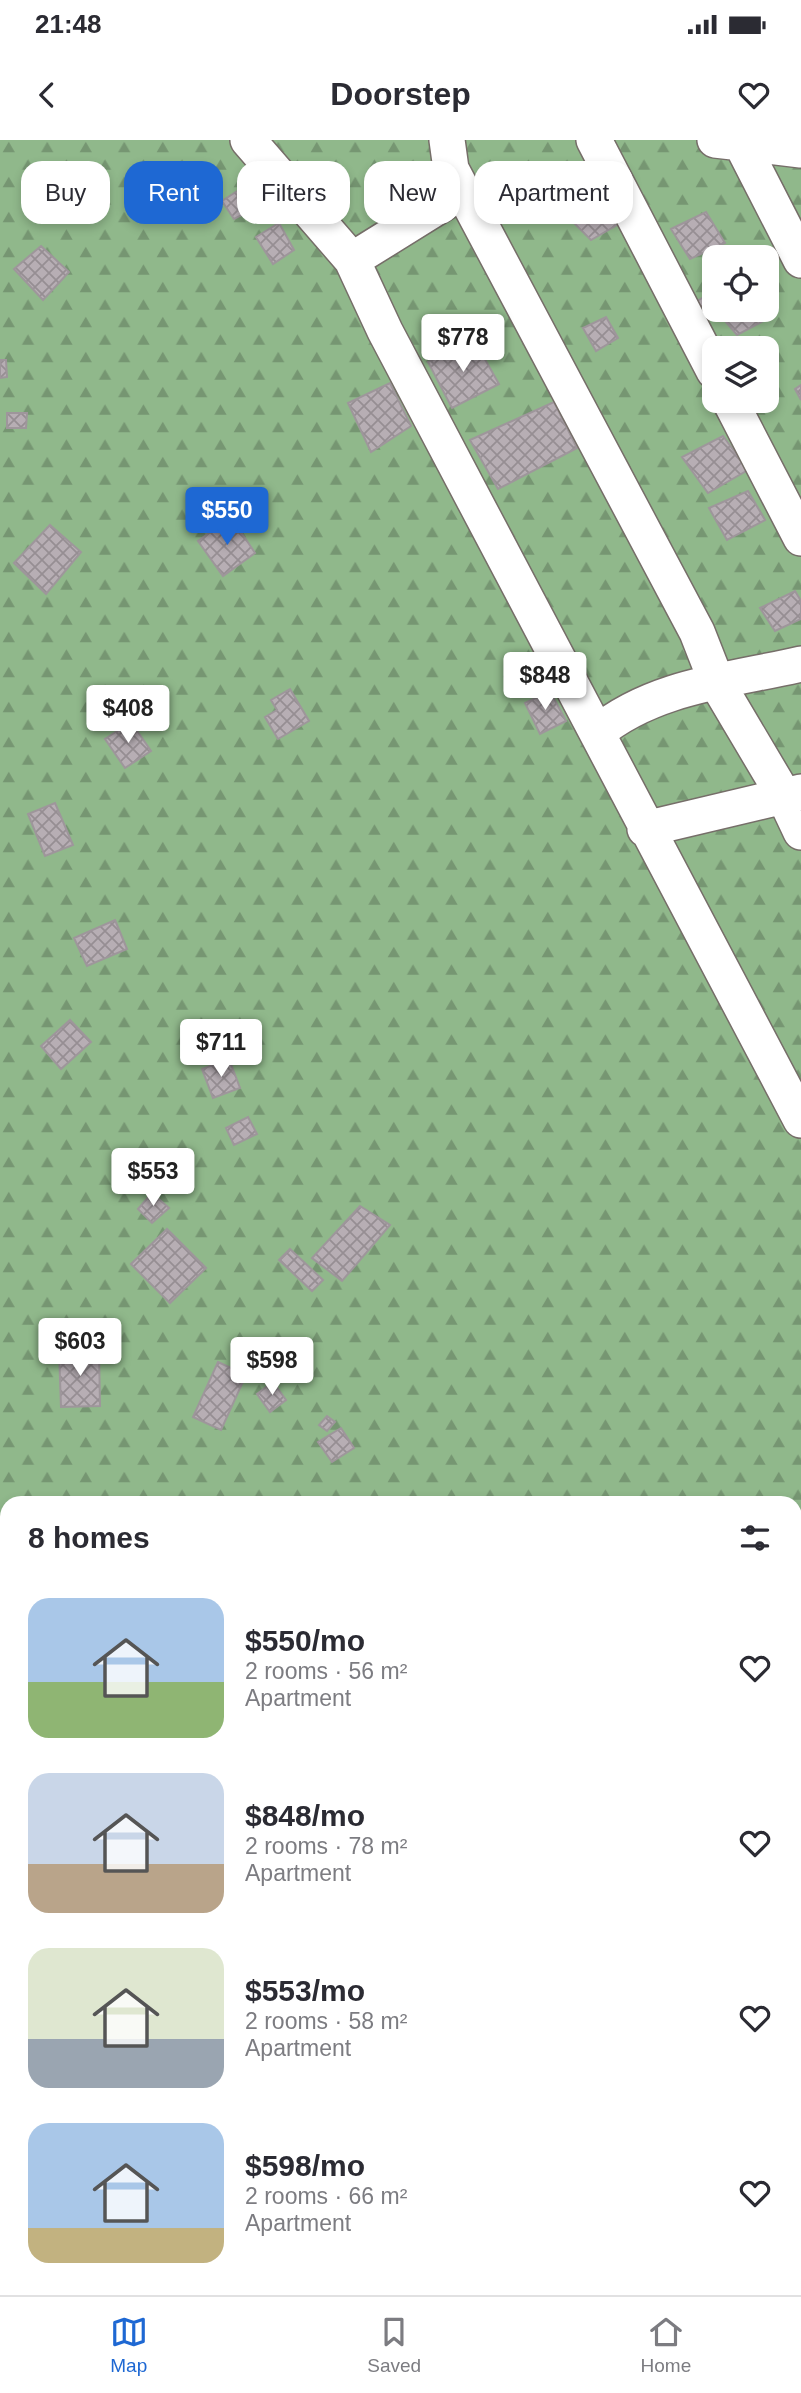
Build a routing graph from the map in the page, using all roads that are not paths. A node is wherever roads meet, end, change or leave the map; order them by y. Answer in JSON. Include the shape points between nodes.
{"nodes":[{"id":1,"x":248,"y":140,"type":"edge"},
{"id":2,"x":447,"y":140,"type":"edge"},
{"id":3,"x":594,"y":140,"type":"edge"},
{"id":4,"x":728,"y":142,"type":"edge"},
{"id":5,"x":801,"y":150,"type":"edge"},
{"id":6,"x":463,"y":191,"type":"junction"},
{"id":7,"x":352,"y":260,"type":"junction"},
{"id":8,"x":801,"y":260,"type":"edge"},
{"id":9,"x":702,"y":348,"type":"edge"},
{"id":10,"x":736,"y":413,"type":"edge"},
{"id":11,"x":801,"y":538,"type":"edge"},
{"id":12,"x":801,"y":664,"type":"edge"},
{"id":13,"x":717,"y":683,"type":"junction"},
{"id":14,"x":597,"y":733,"type":"junction"},
{"id":15,"x":792,"y":794,"type":"edge"},
{"id":16,"x":645,"y":829,"type":"junction"},
{"id":17,"x":801,"y":832,"type":"edge"},
{"id":18,"x":801,"y":1120,"type":"edge"}],
"edges":[{"from":1,"to":7,"type":"street"},
{"from":2,"to":6,"type":"street","via":[[450,169]]},
{"from":3,"to":9,"type":"street"},
{"from":4,"to":5,"type":"street"},
{"from":4,"to":8,"type":"street"},
{"from":6,"to":7,"type":"street"},
{"from":6,"to":13,"type":"street","via":[[697,632]]},
{"from":7,"to":14,"type":"street"},
{"from":10,"to":11,"type":"street"},
{"from":12,"to":13,"type":"street"},
{"from":13,"to":14,"type":"street","via":[[641,703]]},
{"from":13,"to":15,"type":"street"},
{"from":14,"to":16,"type":"street"},
{"from":15,"to":16,"type":"street"},
{"from":15,"to":17,"type":"street"},
{"from":16,"to":18,"type":"street"}]}
